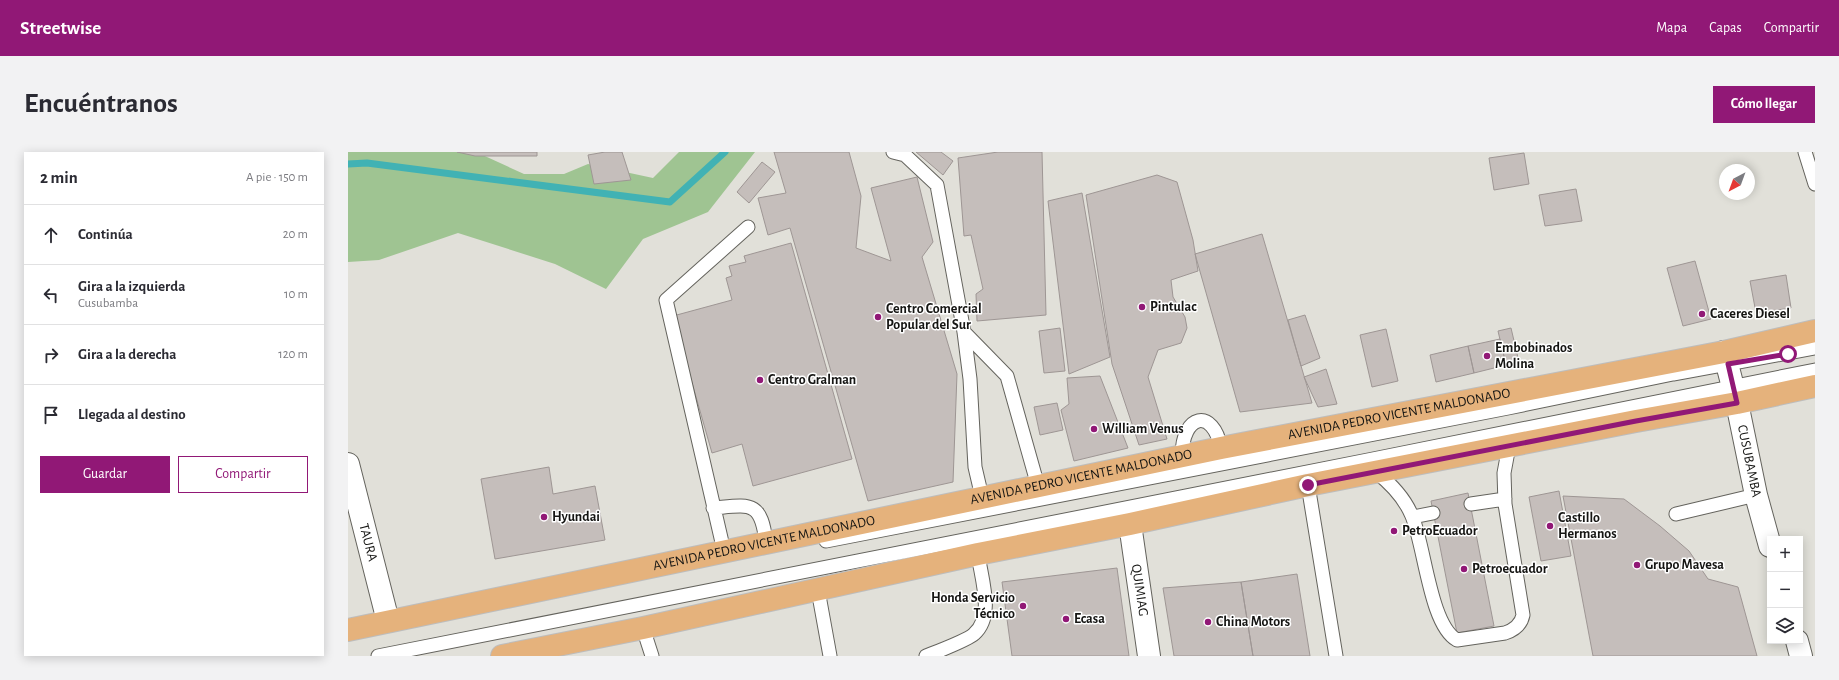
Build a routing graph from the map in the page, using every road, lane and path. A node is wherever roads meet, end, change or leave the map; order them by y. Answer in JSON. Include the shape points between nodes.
{"nodes":[{"id":1,"x":893,"y":152,"type":"edge"},
{"id":2,"x":1805,"y":152,"type":"edge"},
{"id":3,"x":1815,"y":184,"type":"edge"},
{"id":4,"x":748,"y":227,"type":"dead end"},
{"id":5,"x":1815,"y":331,"type":"edge"},
{"id":6,"x":964,"y":332,"type":"junction"},
{"id":7,"x":1815,"y":348,"type":"edge"},
{"id":8,"x":1726,"y":358,"type":"junction"},
{"id":9,"x":1815,"y":370,"type":"edge"},
{"id":10,"x":1815,"y":386,"type":"edge"},
{"id":11,"x":1735,"y":395,"type":"junction"},
{"id":12,"x":1509,"y":446,"type":"junction"},
{"id":13,"x":1221,"y":448,"type":"junction"},
{"id":14,"x":1182,"y":456,"type":"junction"},
{"id":15,"x":348,"y":464,"type":"edge"},
{"id":16,"x":1376,"y":472,"type":"junction"},
{"id":17,"x":1308,"y":485,"type":"junction"},
{"id":18,"x":1038,"y":486,"type":"junction"},
{"id":19,"x":1756,"y":494,"type":"junction"},
{"id":20,"x":982,"y":497,"type":"junction"},
{"id":21,"x":1505,"y":499,"type":"junction"},
{"id":22,"x":1471,"y":504,"type":"dead end"},
{"id":23,"x":713,"y":508,"type":"junction"},
{"id":24,"x":1433,"y":513,"type":"dead end"},
{"id":25,"x":1676,"y":514,"type":"dead end"},
{"id":26,"x":1413,"y":516,"type":"junction"},
{"id":27,"x":1130,"y":524,"type":"junction"},
{"id":28,"x":1767,"y":536,"type":"edge"},
{"id":29,"x":766,"y":542,"type":"junction"},
{"id":30,"x":724,"y":551,"type":"junction"},
{"id":31,"x":978,"y":554,"type":"junction"},
{"id":32,"x":818,"y":590,"type":"junction"},
{"id":33,"x":388,"y":622,"type":"junction"},
{"id":34,"x":643,"y":628,"type":"junction"},
{"id":35,"x":348,"y":630,"type":"edge"},
{"id":36,"x":348,"y":638,"type":"edge"},
{"id":37,"x":1798,"y":644,"type":"edge"},
{"id":38,"x":378,"y":656,"type":"edge"},
{"id":39,"x":502,"y":656,"type":"edge"},
{"id":40,"x":652,"y":656,"type":"edge"},
{"id":41,"x":830,"y":656,"type":"edge"},
{"id":42,"x":926,"y":656,"type":"edge"},
{"id":43,"x":1149,"y":656,"type":"edge"},
{"id":44,"x":1336,"y":656,"type":"edge"},
{"id":45,"x":1801,"y":656,"type":"edge"}],
"edges":[{"from":1,"to":6,"type":"lane","via":[[905,155],[937,185]]},
{"from":2,"to":3,"type":"lane"},
{"from":4,"to":23,"type":"lane","via":[[666,300]]},
{"from":5,"to":8,"type":"main road","name":"AVENIDA PEDRO VICENTE MALDONADO"},
{"from":6,"to":18,"type":"lane","via":[[1006,376]]},
{"from":6,"to":20,"type":"lane","via":[[970,379],[975,467]]},
{"from":7,"to":8,"type":"lane"},
{"from":8,"to":11,"type":"street","name":"CUSUBAMBA"},
{"from":8,"to":13,"type":"main road","name":"AVENIDA PEDRO VICENTE MALDONADO"},
{"from":8,"to":36,"type":"lane"},
{"from":9,"to":11,"type":"lane"},
{"from":10,"to":11,"type":"main road"},
{"from":11,"to":12,"type":"main road"},
{"from":11,"to":19,"type":"street","name":"CUSUBAMBA"},
{"from":11,"to":38,"type":"lane"},
{"from":12,"to":16,"type":"main road"},
{"from":12,"to":21,"type":"lane","via":[[1504,473]]},
{"from":13,"to":14,"type":"main road","name":"AVENIDA PEDRO VICENTE MALDONADO"},
{"from":13,"to":14,"type":"lane","via":[[1219,435],[1213,427],[1200,421],[1191,423],[1187,428],[1182,442]]},
{"from":14,"to":18,"type":"main road","name":"AVENIDA PEDRO VICENTE MALDONADO"},
{"from":15,"to":33,"type":"street","name":"TAURA"},
{"from":16,"to":17,"type":"main road"},
{"from":16,"to":26,"type":"lane","via":[[1389,482]]},
{"from":17,"to":27,"type":"main road"},
{"from":17,"to":44,"type":"lane"},
{"from":18,"to":20,"type":"main road","name":"AVENIDA PEDRO VICENTE MALDONADO"},
{"from":19,"to":25,"type":"lane"},
{"from":19,"to":28,"type":"street","name":"CUSUBAMBA"},
{"from":20,"to":29,"type":"main road","name":"AVENIDA PEDRO VICENTE MALDONADO"},
{"from":21,"to":22,"type":"lane"},
{"from":21,"to":26,"type":"lane","via":[[1523,615],[1519,625],[1505,633],[1457,640],[1451,637],[1439,618]]},
{"from":23,"to":29,"type":"lane","via":[[746,506],[755,510],[761,518]]},
{"from":23,"to":30,"type":"lane"},
{"from":24,"to":26,"type":"lane"},
{"from":27,"to":31,"type":"main road"},
{"from":27,"to":43,"type":"street","name":"QUIMIAG"},
{"from":29,"to":30,"type":"main road","name":"AVENIDA PEDRO VICENTE MALDONADO"},
{"from":30,"to":33,"type":"main road","name":"AVENIDA PEDRO VICENTE MALDONADO"},
{"from":31,"to":32,"type":"main road"},
{"from":31,"to":42,"type":"lane","via":[[986,610],[983,621],[974,635]]},
{"from":32,"to":34,"type":"main road"},
{"from":32,"to":41,"type":"lane"},
{"from":33,"to":35,"type":"main road","name":"AVENIDA PEDRO VICENTE MALDONADO"},
{"from":34,"to":39,"type":"main road"},
{"from":34,"to":40,"type":"lane"},
{"from":37,"to":45,"type":"street"}]}
